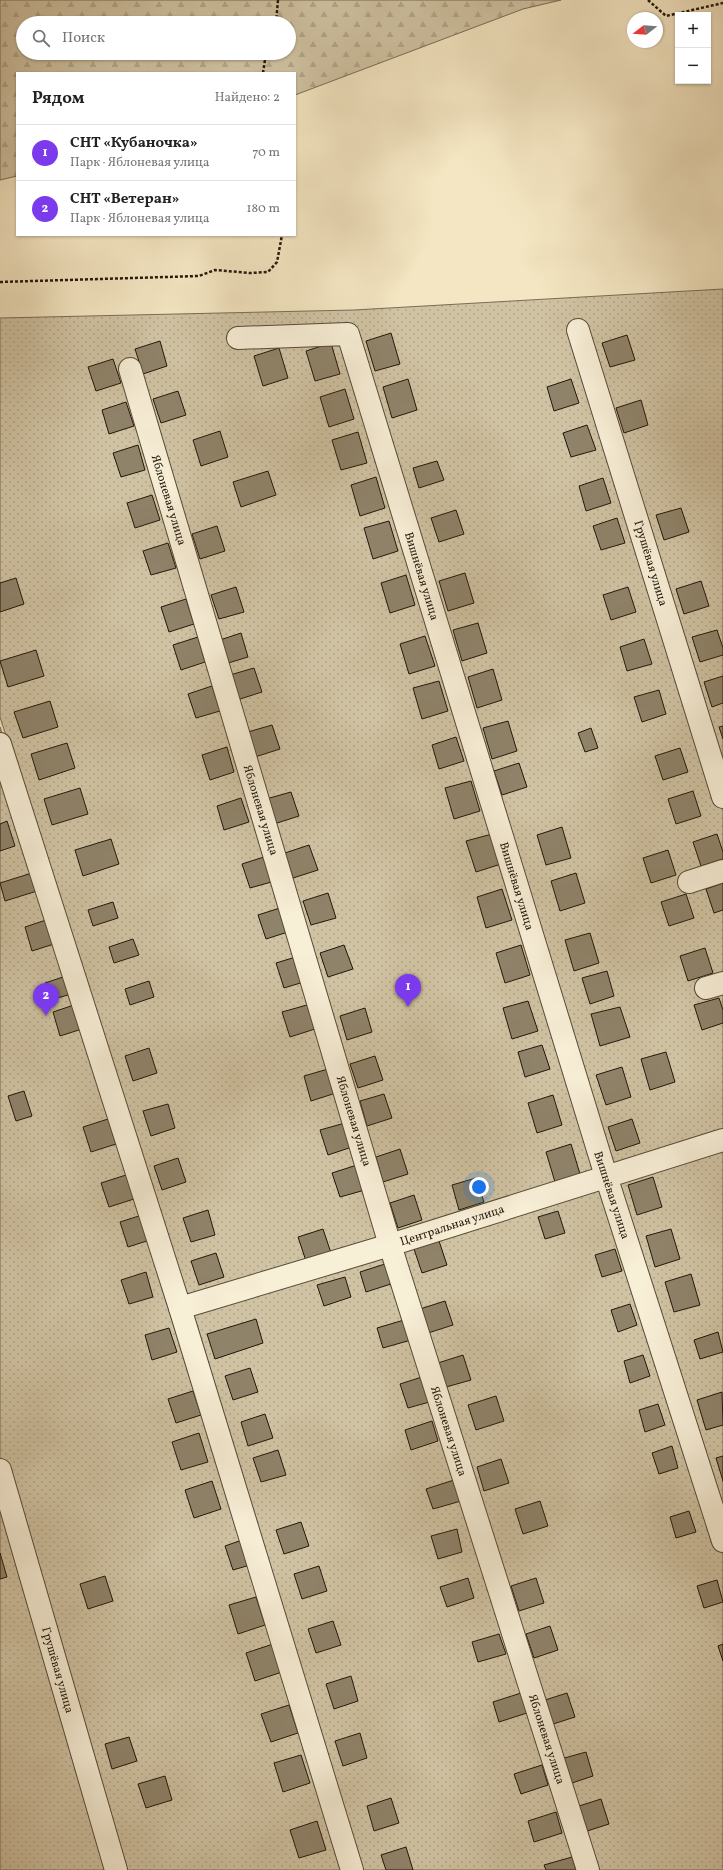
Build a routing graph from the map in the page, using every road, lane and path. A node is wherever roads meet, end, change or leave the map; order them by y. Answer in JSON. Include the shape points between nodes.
{"nodes":[{"id":1,"x":278,"y":0,"type":"edge"},
{"id":2,"x":648,"y":0,"type":"edge"},
{"id":3,"x":723,"y":3,"type":"edge"},
{"id":4,"x":277,"y":16,"type":"edge"},
{"id":5,"x":265,"y":60,"type":"edge"},
{"id":6,"x":263,"y":72,"type":"edge"},
{"id":7,"x":282,"y":236,"type":"edge"},
{"id":8,"x":0,"y":282,"type":"edge"},
{"id":9,"x":578,"y":330,"type":"dead end"},
{"id":10,"x":238,"y":338,"type":"dead end"},
{"id":11,"x":130,"y":369,"type":"dead end"},
{"id":12,"x":0,"y":744,"type":"edge"},
{"id":13,"x":723,"y":797,"type":"edge"},
{"id":14,"x":723,"y":871,"type":"edge"},
{"id":15,"x":688,"y":882,"type":"dead end"},
{"id":16,"x":723,"y":1140,"type":"edge"},
{"id":17,"x":606,"y":1176,"type":"junction"},
{"id":18,"x":390,"y":1245,"type":"junction"},
{"id":19,"x":180,"y":1308,"type":"junction"},
{"id":20,"x":0,"y":1470,"type":"edge"},
{"id":21,"x":723,"y":1541,"type":"edge"},
{"id":22,"x":116,"y":1870,"type":"edge"},
{"id":23,"x":352,"y":1870,"type":"edge"},
{"id":24,"x":588,"y":1870,"type":"edge"}],
"edges":[{"from":1,"to":4,"type":"path"},
{"from":2,"to":3,"type":"path","via":[[666,16]]},
{"from":5,"to":6,"type":"path"},
{"from":7,"to":8,"type":"path","via":[[277,262],[268,272],[214,270],[199,276]]},
{"from":9,"to":13,"type":"street","name":"Грушёвая улица"},
{"from":10,"to":17,"type":"street","name":"Вишнёвая улица","via":[[348,334]]},
{"from":11,"to":18,"type":"street","name":"Яблоневая улица"},
{"from":12,"to":19,"type":"street"},
{"from":14,"to":15,"type":"street"},
{"from":16,"to":17,"type":"street","name":"Центральная улица"},
{"from":17,"to":18,"type":"street","name":"Центральная улица"},
{"from":17,"to":21,"type":"street","name":"Вишнёвая улица"},
{"from":18,"to":19,"type":"street","name":"Центральная улица"},
{"from":18,"to":24,"type":"street","name":"Яблоневая улица"},
{"from":19,"to":23,"type":"street"},
{"from":20,"to":22,"type":"street","name":"Грушёвая улица"}]}
